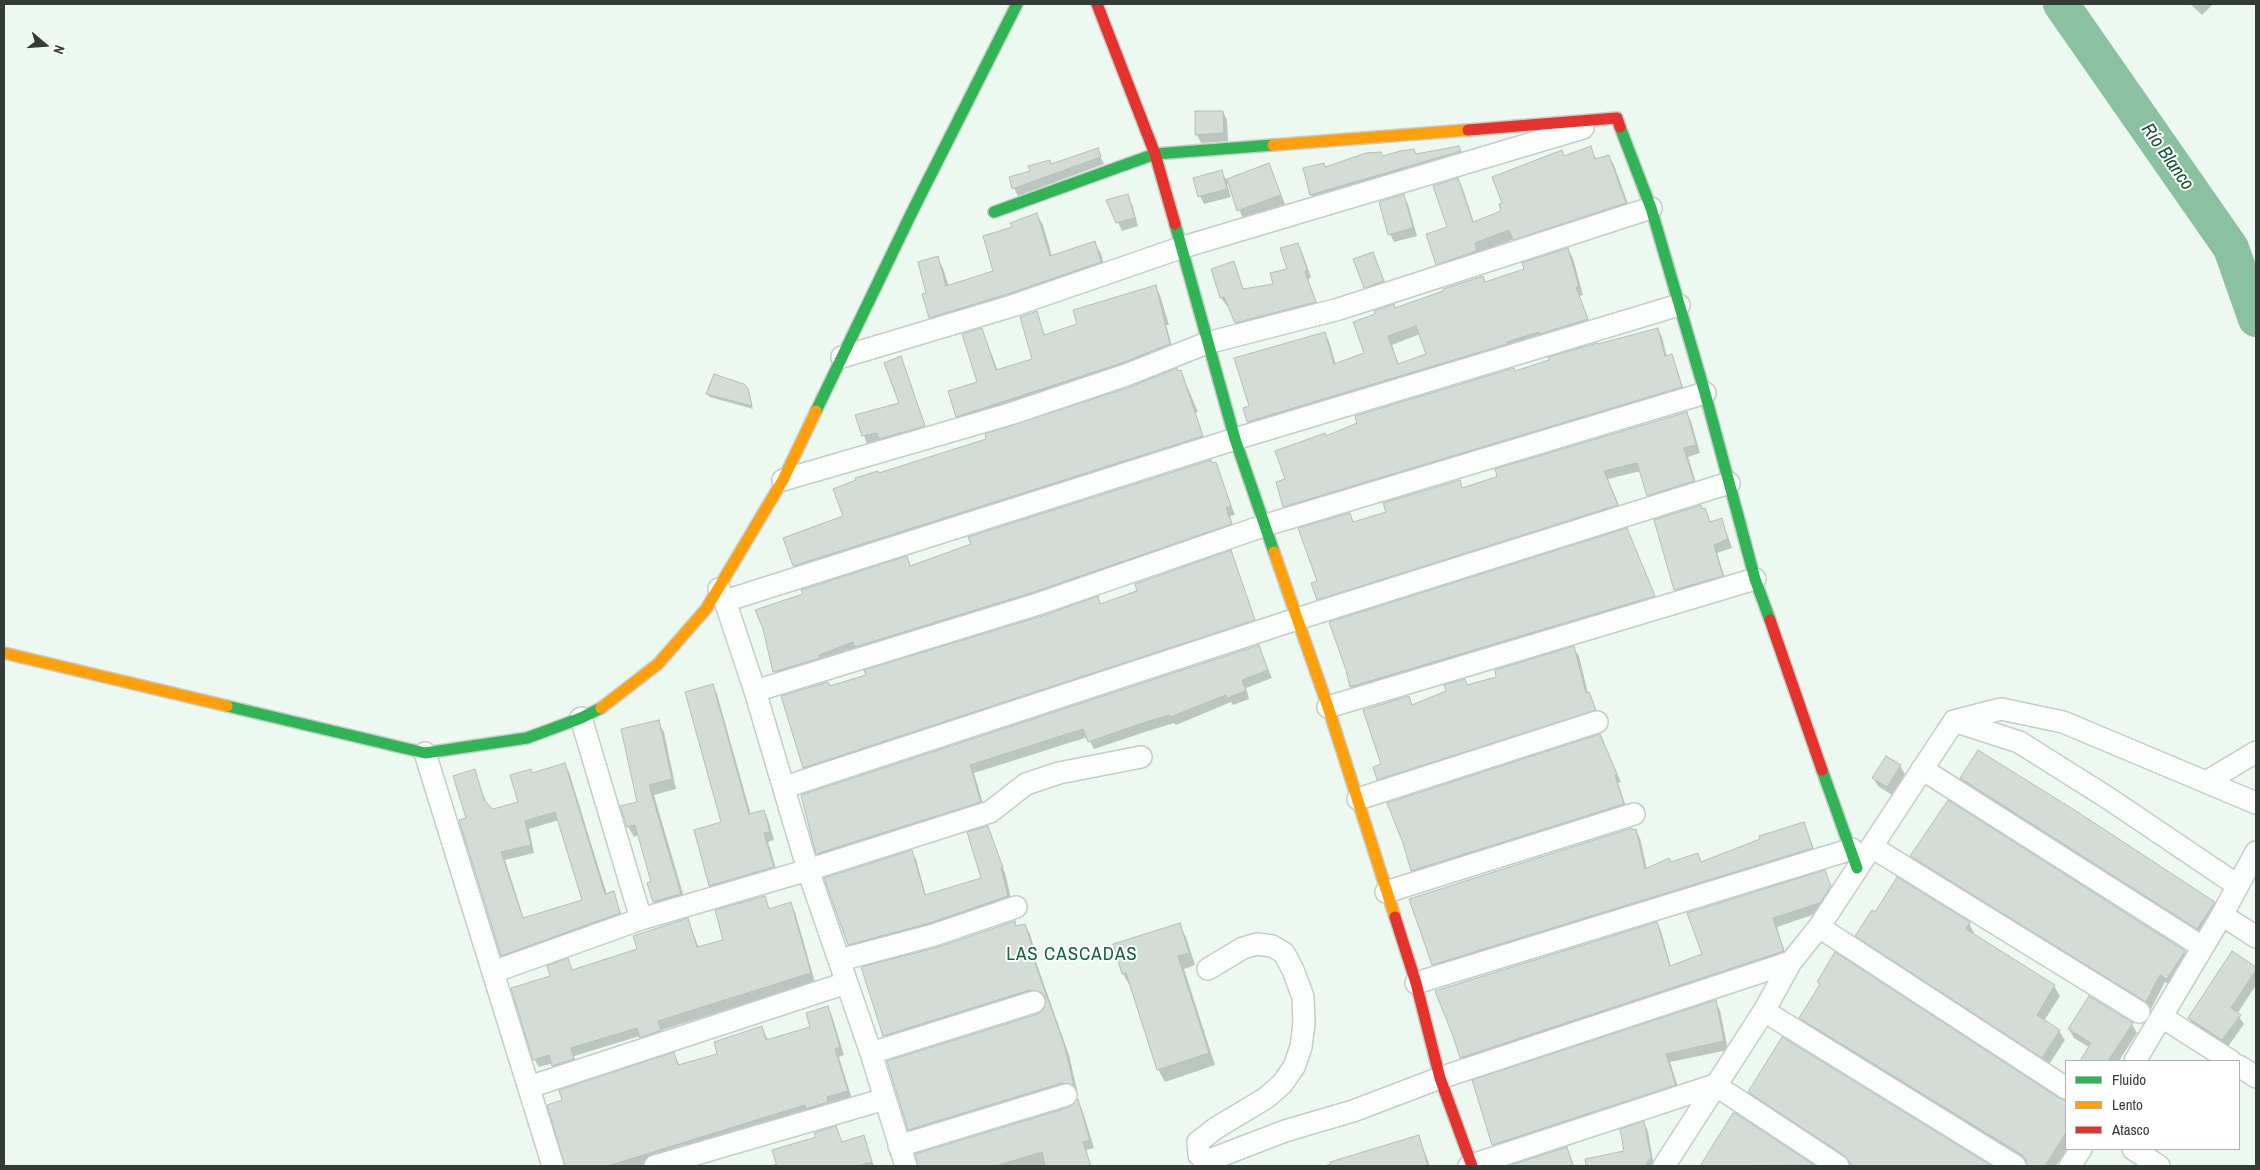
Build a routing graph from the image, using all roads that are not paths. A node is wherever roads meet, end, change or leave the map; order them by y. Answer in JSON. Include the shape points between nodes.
{"nodes":[{"id":1,"x":1017,"y":4,"type":"edge"},
{"id":2,"x":1097,"y":4,"type":"edge"},
{"id":3,"x":1617,"y":118,"type":"junction"},
{"id":4,"x":1155,"y":154,"type":"junction"},
{"id":5,"x":1651,"y":208,"type":"junction"},
{"id":6,"x":994,"y":212,"type":"dead end"},
{"id":7,"x":1180,"y":248,"type":"junction"},
{"id":8,"x":1679,"y":305,"type":"junction"},
{"id":9,"x":1207,"y":343,"type":"junction"},
{"id":10,"x":842,"y":357,"type":"junction"},
{"id":11,"x":1705,"y":393,"type":"junction"},
{"id":12,"x":1235,"y":438,"type":"junction"},
{"id":13,"x":783,"y":480,"type":"junction"},
{"id":14,"x":1728,"y":483,"type":"junction"},
{"id":15,"x":1266,"y":524,"type":"junction"},
{"id":16,"x":1756,"y":579,"type":"junction"},
{"id":17,"x":722,"y":594,"type":"junction"},
{"id":18,"x":1297,"y":619,"type":"junction"},
{"id":19,"x":4,"y":653,"type":"edge"},
{"id":20,"x":755,"y":691,"type":"junction"},
{"id":21,"x":1328,"y":707,"type":"junction"},
{"id":22,"x":581,"y":718,"type":"junction"},
{"id":23,"x":1954,"y":721,"type":"junction"},
{"id":24,"x":1597,"y":722,"type":"dead end"},
{"id":25,"x":2256,"y":752,"type":"edge"},
{"id":26,"x":424,"y":753,"type":"junction"},
{"id":27,"x":1141,"y":757,"type":"dead end"},
{"id":28,"x":1922,"y":769,"type":"junction"},
{"id":29,"x":2206,"y":782,"type":"junction"},
{"id":30,"x":785,"y":787,"type":"junction"},
{"id":31,"x":1358,"y":799,"type":"junction"},
{"id":32,"x":2256,"y":803,"type":"edge"},
{"id":33,"x":1634,"y":814,"type":"dead end"},
{"id":34,"x":2256,"y":852,"type":"edge"},
{"id":35,"x":1860,"y":854,"type":"junction"},
{"id":36,"x":808,"y":870,"type":"junction"},
{"id":37,"x":2237,"y":885,"type":"junction"},
{"id":38,"x":1386,"y":892,"type":"junction"},
{"id":39,"x":1016,"y":906,"type":"dead end"},
{"id":40,"x":2222,"y":915,"type":"junction"},
{"id":41,"x":641,"y":919,"type":"junction"},
{"id":42,"x":1819,"y":927,"type":"junction"},
{"id":43,"x":2256,"y":937,"type":"edge"},
{"id":44,"x":2193,"y":941,"type":"dead end"},
{"id":45,"x":840,"y":960,"type":"junction"},
{"id":46,"x":1791,"y":962,"type":"junction"},
{"id":47,"x":1208,"y":969,"type":"dead end"},
{"id":48,"x":493,"y":972,"type":"junction"},
{"id":49,"x":846,"y":983,"type":"junction"},
{"id":50,"x":1416,"y":983,"type":"junction"},
{"id":51,"x":1034,"y":1002,"type":"dead end"},
{"id":52,"x":1764,"y":1011,"type":"junction"},
{"id":53,"x":2139,"y":1012,"type":"dead end"},
{"id":54,"x":2162,"y":1016,"type":"junction"},
{"id":55,"x":871,"y":1053,"type":"junction"},
{"id":56,"x":2136,"y":1060,"type":"edge"},
{"id":57,"x":2230,"y":1060,"type":"edge"},
{"id":58,"x":2240,"y":1067,"type":"edge"},
{"id":59,"x":2256,"y":1077,"type":"edge"},
{"id":60,"x":1440,"y":1078,"type":"junction"},
{"id":61,"x":1715,"y":1085,"type":"junction"},
{"id":62,"x":528,"y":1087,"type":"junction"},
{"id":63,"x":2065,"y":1087,"type":"edge"},
{"id":64,"x":1066,"y":1095,"type":"dead end"},
{"id":65,"x":885,"y":1099,"type":"junction"},
{"id":66,"x":899,"y":1146,"type":"junction"},
{"id":67,"x":2080,"y":1150,"type":"edge"},
{"id":68,"x":2135,"y":1150,"type":"edge"},
{"id":69,"x":553,"y":1166,"type":"edge"},
{"id":70,"x":655,"y":1166,"type":"edge"},
{"id":71,"x":906,"y":1166,"type":"edge"},
{"id":72,"x":1471,"y":1166,"type":"edge"},
{"id":73,"x":1664,"y":1166,"type":"edge"},
{"id":74,"x":1838,"y":1166,"type":"edge"},
{"id":75,"x":2016,"y":1166,"type":"edge"},
{"id":76,"x":2070,"y":1166,"type":"edge"},
{"id":77,"x":2159,"y":1166,"type":"edge"}],
"edges":[{"from":1,"to":10,"type":"street"},
{"from":2,"to":4,"type":"street"},
{"from":3,"to":4,"type":"street"},
{"from":3,"to":5,"type":"street"},
{"from":3,"to":7,"type":"street"},
{"from":4,"to":6,"type":"street"},
{"from":4,"to":7,"type":"street"},
{"from":5,"to":8,"type":"street"},
{"from":5,"to":9,"type":"street","via":[[1338,309]]},
{"from":7,"to":9,"type":"street"},
{"from":7,"to":10,"type":"street","via":[[1012,306]]},
{"from":8,"to":11,"type":"street"},
{"from":8,"to":12,"type":"street"},
{"from":9,"to":12,"type":"street"},
{"from":9,"to":13,"type":"street","via":[[1019,411]]},
{"from":10,"to":13,"type":"street"},
{"from":11,"to":14,"type":"street"},
{"from":11,"to":15,"type":"street"},
{"from":12,"to":15,"type":"street"},
{"from":12,"to":17,"type":"street"},
{"from":13,"to":17,"type":"street"},
{"from":14,"to":16,"type":"street"},
{"from":14,"to":18,"type":"street"},
{"from":15,"to":18,"type":"street"},
{"from":15,"to":20,"type":"street","via":[[1038,604]]},
{"from":16,"to":21,"type":"street"},
{"from":16,"to":35,"type":"street"},
{"from":17,"to":20,"type":"street"},
{"from":17,"to":22,"type":"street","via":[[658,664],[606,705]]},
{"from":18,"to":21,"type":"street"},
{"from":18,"to":30,"type":"street"},
{"from":19,"to":26,"type":"street"},
{"from":20,"to":30,"type":"street"},
{"from":21,"to":31,"type":"street"},
{"from":22,"to":26,"type":"street","via":[[527,738]]},
{"from":22,"to":41,"type":"street"},
{"from":23,"to":28,"type":"street"},
{"from":23,"to":29,"type":"street","via":[[2000,709],[2063,722]]},
{"from":23,"to":37,"type":"street","via":[[2019,742]]},
{"from":24,"to":31,"type":"street"},
{"from":25,"to":29,"type":"street"},
{"from":26,"to":48,"type":"street"},
{"from":27,"to":36,"type":"street","via":[[1058,773],[1026,784],[990,812]]},
{"from":28,"to":35,"type":"street"},
{"from":28,"to":44,"type":"street"},
{"from":29,"to":32,"type":"street"},
{"from":30,"to":36,"type":"street"},
{"from":31,"to":38,"type":"street"},
{"from":33,"to":38,"type":"street"},
{"from":34,"to":37,"type":"street"},
{"from":35,"to":42,"type":"street"},
{"from":35,"to":50,"type":"street"},
{"from":35,"to":53,"type":"street"},
{"from":36,"to":41,"type":"street"},
{"from":36,"to":45,"type":"street"},
{"from":37,"to":40,"type":"street"},
{"from":38,"to":50,"type":"street"},
{"from":39,"to":45,"type":"street","via":[[934,935]]},
{"from":40,"to":43,"type":"street"},
{"from":40,"to":54,"type":"street"},
{"from":41,"to":48,"type":"street"},
{"from":42,"to":46,"type":"street"},
{"from":42,"to":63,"type":"street"},
{"from":45,"to":49,"type":"street"},
{"from":46,"to":52,"type":"street"},
{"from":46,"to":60,"type":"street"},
{"from":47,"to":60,"type":"street","via":[[1243,948],[1257,944],[1272,946],[1284,953],[1293,970],[1302,998],[1304,1022],[1294,1067],[1282,1084],[1266,1098],[1202,1138],[1197,1148],[1204,1159],[1221,1157],[1285,1131],[1353,1111]]},
{"from":48,"to":62,"type":"street"},
{"from":49,"to":55,"type":"street"},
{"from":49,"to":62,"type":"street"},
{"from":50,"to":60,"type":"street"},
{"from":51,"to":55,"type":"street"},
{"from":52,"to":61,"type":"street"},
{"from":52,"to":75,"type":"street"},
{"from":54,"to":56,"type":"street"},
{"from":54,"to":57,"type":"street"},
{"from":55,"to":65,"type":"street"},
{"from":58,"to":59,"type":"street"},
{"from":60,"to":72,"type":"street"},
{"from":61,"to":72,"type":"street"},
{"from":61,"to":73,"type":"street"},
{"from":61,"to":74,"type":"street"},
{"from":62,"to":69,"type":"street"},
{"from":64,"to":66,"type":"street"},
{"from":65,"to":66,"type":"street"},
{"from":65,"to":70,"type":"street"},
{"from":66,"to":71,"type":"street"},
{"from":67,"to":76,"type":"street"},
{"from":68,"to":77,"type":"street"}]}
